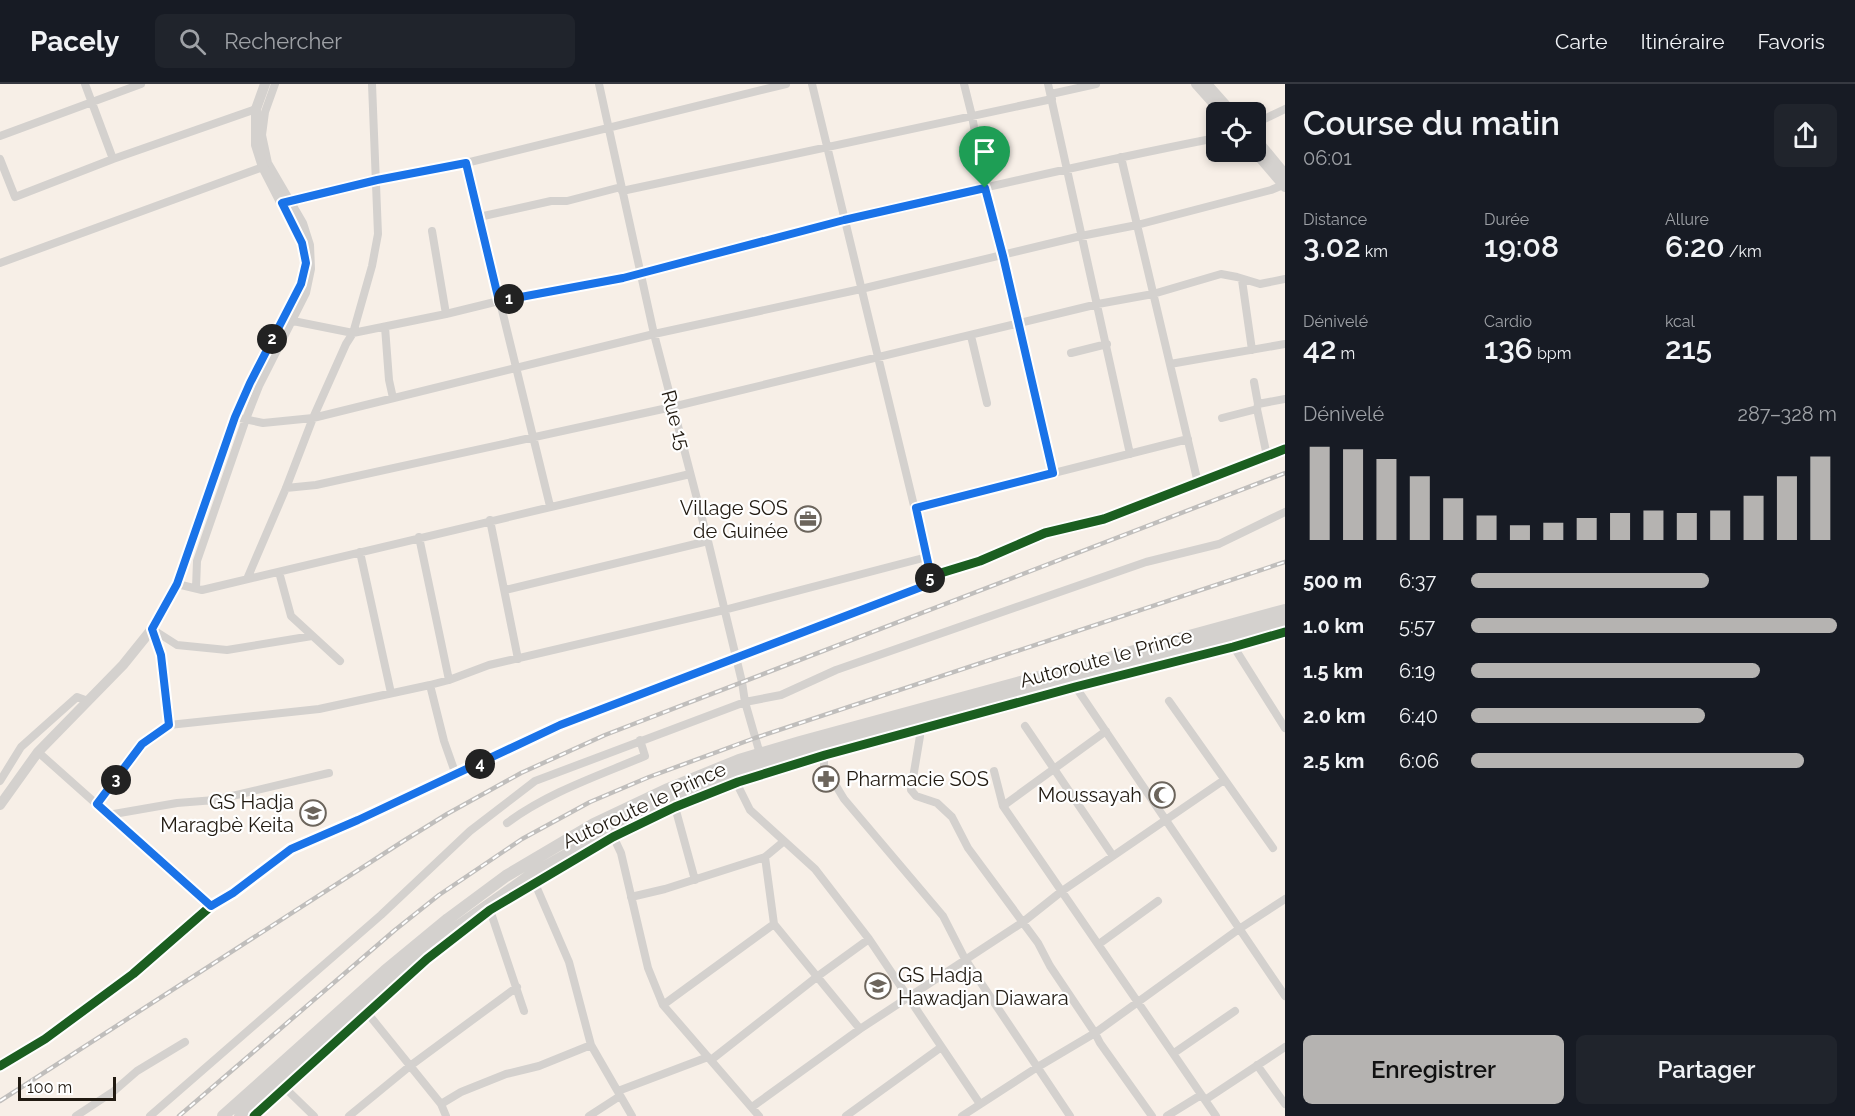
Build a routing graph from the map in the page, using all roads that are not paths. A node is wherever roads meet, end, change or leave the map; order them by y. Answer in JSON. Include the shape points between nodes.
{"nodes":[{"id":1,"x":85,"y":84,"type":"edge"},
{"id":2,"x":141,"y":84,"type":"edge"},
{"id":3,"x":265,"y":84,"type":"edge"},
{"id":4,"x":275,"y":84,"type":"edge"},
{"id":5,"x":372,"y":84,"type":"edge"},
{"id":6,"x":599,"y":84,"type":"edge"},
{"id":7,"x":786,"y":84,"type":"edge"},
{"id":8,"x":812,"y":84,"type":"edge"},
{"id":9,"x":964,"y":84,"type":"edge"},
{"id":10,"x":1048,"y":84,"type":"edge"},
{"id":11,"x":1096,"y":84,"type":"edge"},
{"id":12,"x":1196,"y":84,"type":"edge"},
{"id":13,"x":1207,"y":84,"type":"edge"},
{"id":14,"x":1051,"y":96,"type":"junction"},
{"id":15,"x":92,"y":102,"type":"junction"},
{"id":16,"x":1212,"y":102,"type":"edge"},
{"id":17,"x":1223,"y":102,"type":"edge"},
{"id":18,"x":256,"y":110,"type":"junction"},
{"id":19,"x":1285,"y":110,"type":"edge"},
{"id":20,"x":972,"y":116,"type":"junction"},
{"id":21,"x":1266,"y":119,"type":"edge"},
{"id":22,"x":609,"y":128,"type":"junction"},
{"id":23,"x":0,"y":136,"type":"edge"},
{"id":24,"x":1206,"y":140,"type":"edge"},
{"id":25,"x":826,"y":147,"type":"junction"},
{"id":26,"x":1266,"y":155,"type":"edge"},
{"id":27,"x":1121,"y":157,"type":"junction"},
{"id":28,"x":0,"y":159,"type":"edge"},
{"id":29,"x":113,"y":159,"type":"junction"},
{"id":30,"x":1265,"y":162,"type":"edge"},
{"id":31,"x":466,"y":163,"type":"junction"},
{"id":32,"x":263,"y":167,"type":"junction"},
{"id":33,"x":1067,"y":169,"type":"junction"},
{"id":34,"x":377,"y":180,"type":"junction"},
{"id":35,"x":1284,"y":182,"type":"edge"},
{"id":36,"x":985,"y":188,"type":"junction"},
{"id":37,"x":622,"y":189,"type":"junction"},
{"id":38,"x":286,"y":202,"type":"junction"},
{"id":39,"x":479,"y":217,"type":"junction"},
{"id":40,"x":844,"y":220,"type":"junction"},
{"id":41,"x":1137,"y":225,"type":"junction"},
{"id":42,"x":432,"y":231,"type":"dead end"},
{"id":43,"x":1082,"y":236,"type":"junction"},
{"id":44,"x":1003,"y":256,"type":"junction"},
{"id":45,"x":0,"y":263,"type":"edge"},
{"id":46,"x":640,"y":272,"type":"junction"},
{"id":47,"x":1285,"y":279,"type":"edge"},
{"id":48,"x":1242,"y":280,"type":"junction"},
{"id":49,"x":861,"y":290,"type":"junction"},
{"id":50,"x":1154,"y":294,"type":"junction"},
{"id":51,"x":499,"y":301,"type":"junction"},
{"id":52,"x":1098,"y":304,"type":"junction"},
{"id":53,"x":446,"y":314,"type":"junction"},
{"id":54,"x":286,"y":319,"type":"junction"},
{"id":55,"x":1018,"y":324,"type":"junction"},
{"id":56,"x":385,"y":327,"type":"junction"},
{"id":57,"x":354,"y":333,"type":"junction"},
{"id":58,"x":654,"y":334,"type":"junction"},
{"id":59,"x":971,"y":336,"type":"junction"},
{"id":60,"x":1107,"y":344,"type":"junction"},
{"id":61,"x":1285,"y":344,"type":"edge"},
{"id":62,"x":1252,"y":350,"type":"junction"},
{"id":63,"x":1071,"y":353,"type":"dead end"},
{"id":64,"x":877,"y":358,"type":"junction"},
{"id":65,"x":1170,"y":364,"type":"junction"},
{"id":66,"x":515,"y":367,"type":"junction"},
{"id":67,"x":1254,"y":382,"type":"dead end"},
{"id":68,"x":393,"y":398,"type":"junction"},
{"id":69,"x":1285,"y":399,"type":"edge"},
{"id":70,"x":987,"y":403,"type":"dead end"},
{"id":71,"x":672,"y":407,"type":"junction"},
{"id":72,"x":1257,"y":407,"type":"junction"},
{"id":73,"x":240,"y":418,"type":"junction"},
{"id":74,"x":313,"y":418,"type":"junction"},
{"id":75,"x":1222,"y":418,"type":"dead end"},
{"id":76,"x":533,"y":437,"type":"junction"},
{"id":77,"x":1188,"y":440,"type":"junction"},
{"id":78,"x":1285,"y":449,"type":"edge"},
{"id":79,"x":1130,"y":454,"type":"junction"},
{"id":80,"x":1267,"y":456,"type":"junction"},
{"id":81,"x":1053,"y":473,"type":"junction"},
{"id":82,"x":690,"y":474,"type":"junction"},
{"id":83,"x":1198,"y":483,"type":"junction"},
{"id":84,"x":286,"y":488,"type":"junction"},
{"id":85,"x":550,"y":507,"type":"junction"},
{"id":86,"x":916,"y":508,"type":"junction"},
{"id":87,"x":1285,"y":512,"type":"edge"},
{"id":88,"x":490,"y":520,"type":"junction"},
{"id":89,"x":419,"y":537,"type":"junction"},
{"id":90,"x":708,"y":541,"type":"junction"},
{"id":91,"x":360,"y":552,"type":"junction"},
{"id":92,"x":927,"y":557,"type":"junction"},
{"id":93,"x":279,"y":572,"type":"junction"},
{"id":94,"x":931,"y":576,"type":"junction"},
{"id":95,"x":247,"y":579,"type":"junction"},
{"id":96,"x":177,"y":584,"type":"junction"},
{"id":97,"x":196,"y":588,"type":"junction"},
{"id":98,"x":505,"y":590,"type":"junction"},
{"id":99,"x":724,"y":610,"type":"junction"},
{"id":100,"x":1285,"y":610,"type":"edge"},
{"id":101,"x":1285,"y":622,"type":"edge"},
{"id":102,"x":152,"y":629,"type":"junction"},
{"id":103,"x":1285,"y":632,"type":"edge"},
{"id":104,"x":312,"y":636,"type":"junction"},
{"id":105,"x":1231,"y":642,"type":"junction"},
{"id":106,"x":736,"y":658,"type":"junction"},
{"id":107,"x":518,"y":659,"type":"junction"},
{"id":108,"x":340,"y":662,"type":"dead end"},
{"id":109,"x":449,"y":680,"type":"junction"},
{"id":110,"x":1073,"y":683,"type":"junction"},
{"id":111,"x":430,"y":685,"type":"junction"},
{"id":112,"x":391,"y":693,"type":"junction"},
{"id":113,"x":1169,"y":700,"type":"dead end"},
{"id":114,"x":88,"y":701,"type":"junction"},
{"id":115,"x":745,"y":702,"type":"junction"},
{"id":116,"x":169,"y":725,"type":"junction"},
{"id":117,"x":917,"y":726,"type":"junction"},
{"id":118,"x":1025,"y":726,"type":"dead end"},
{"id":119,"x":1285,"y":728,"type":"edge"},
{"id":120,"x":1106,"y":731,"type":"junction"},
{"id":121,"x":640,"y":740,"type":"junction"},
{"id":122,"x":824,"y":751,"type":"junction"},
{"id":123,"x":38,"y":752,"type":"junction"},
{"id":124,"x":760,"y":754,"type":"junction"},
{"id":125,"x":1052,"y":769,"type":"junction"},
{"id":126,"x":994,"y":771,"type":"dead end"},
{"id":127,"x":329,"y":773,"type":"dead end"},
{"id":128,"x":456,"y":775,"type":"junction"},
{"id":129,"x":737,"y":778,"type":"junction"},
{"id":130,"x":1224,"y":780,"type":"junction"},
{"id":131,"x":0,"y":782,"type":"edge"},
{"id":132,"x":97,"y":804,"type":"junction"},
{"id":133,"x":0,"y":805,"type":"edge"},
{"id":134,"x":1003,"y":806,"type":"junction"},
{"id":135,"x":675,"y":807,"type":"junction"},
{"id":136,"x":108,"y":815,"type":"junction"},
{"id":137,"x":1167,"y":821,"type":"junction"},
{"id":138,"x":507,"y":823,"type":"dead end"},
{"id":139,"x":612,"y":833,"type":"junction"},
{"id":140,"x":783,"y":842,"type":"junction"},
{"id":141,"x":1273,"y":848,"type":"dead end"},
{"id":142,"x":1113,"y":856,"type":"junction"},
{"id":143,"x":765,"y":857,"type":"junction"},
{"id":144,"x":532,"y":879,"type":"junction"},
{"id":145,"x":694,"y":880,"type":"junction"},
{"id":146,"x":1062,"y":891,"type":"junction"},
{"id":147,"x":631,"y":897,"type":"junction"},
{"id":148,"x":1285,"y":899,"type":"edge"},
{"id":149,"x":1158,"y":901,"type":"dead end"},
{"id":150,"x":211,"y":906,"type":"junction"},
{"id":151,"x":490,"y":910,"type":"junction"},
{"id":152,"x":1023,"y":922,"type":"junction"},
{"id":153,"x":774,"y":924,"type":"junction"},
{"id":154,"x":1239,"y":929,"type":"junction"},
{"id":155,"x":869,"y":939,"type":"junction"},
{"id":156,"x":1099,"y":944,"type":"junction"},
{"id":157,"x":965,"y":959,"type":"junction"},
{"id":158,"x":818,"y":976,"type":"junction"},
{"id":159,"x":517,"y":987,"type":"junction"},
{"id":160,"x":1285,"y":996,"type":"edge"},
{"id":161,"x":906,"y":998,"type":"junction"},
{"id":162,"x":1139,"y":1003,"type":"junction"},
{"id":163,"x":663,"y":1005,"type":"junction"},
{"id":164,"x":365,"y":1010,"type":"junction"},
{"id":165,"x":524,"y":1011,"type":"dead end"},
{"id":166,"x":1235,"y":1011,"type":"dead end"},
{"id":167,"x":860,"y":1029,"type":"junction"},
{"id":168,"x":1095,"y":1033,"type":"junction"},
{"id":169,"x":185,"y":1042,"type":"dead end"},
{"id":170,"x":591,"y":1045,"type":"junction"},
{"id":171,"x":1285,"y":1047,"type":"edge"},
{"id":172,"x":940,"y":1048,"type":"junction"},
{"id":173,"x":1173,"y":1053,"type":"junction"},
{"id":174,"x":709,"y":1058,"type":"junction"},
{"id":175,"x":1257,"y":1065,"type":"junction"},
{"id":176,"x":0,"y":1066,"type":"edge"},
{"id":177,"x":410,"y":1066,"type":"junction"},
{"id":178,"x":1036,"y":1068,"type":"junction"},
{"id":179,"x":282,"y":1085,"type":"junction"},
{"id":180,"x":619,"y":1094,"type":"junction"},
{"id":181,"x":1203,"y":1097,"type":"junction"},
{"id":182,"x":441,"y":1104,"type":"junction"},
{"id":183,"x":980,"y":1104,"type":"junction"},
{"id":184,"x":1285,"y":1104,"type":"edge"},
{"id":185,"x":752,"y":1107,"type":"junction"},
{"id":186,"x":76,"y":1116,"type":"edge"},
{"id":187,"x":150,"y":1116,"type":"edge"},
{"id":188,"x":223,"y":1116,"type":"edge"},
{"id":189,"x":240,"y":1116,"type":"edge"},
{"id":190,"x":254,"y":1116,"type":"edge"},
{"id":191,"x":314,"y":1116,"type":"edge"},
{"id":192,"x":349,"y":1116,"type":"edge"},
{"id":193,"x":446,"y":1116,"type":"edge"},
{"id":194,"x":589,"y":1116,"type":"edge"},
{"id":195,"x":632,"y":1116,"type":"edge"},
{"id":196,"x":759,"y":1116,"type":"edge"},
{"id":197,"x":846,"y":1116,"type":"edge"},
{"id":198,"x":962,"y":1116,"type":"edge"},
{"id":199,"x":1070,"y":1116,"type":"edge"},
{"id":200,"x":1152,"y":1116,"type":"edge"},
{"id":201,"x":1167,"y":1116,"type":"edge"},
{"id":202,"x":1216,"y":1116,"type":"edge"}],
"edges":[{"from":1,"to":15,"type":"street"},
{"from":2,"to":15,"type":"street"},
{"from":3,"to":18,"type":"main road"},
{"from":4,"to":38,"type":"street","via":[[262,135],[268,163]]},
{"from":5,"to":34,"type":"street"},
{"from":6,"to":22,"type":"street","name":"Rue 15"},
{"from":7,"to":22,"type":"street"},
{"from":8,"to":25,"type":"street"},
{"from":9,"to":20,"type":"street"},
{"from":10,"to":14,"type":"street"},
{"from":11,"to":14,"type":"street"},
{"from":12,"to":16,"type":"main road"},
{"from":13,"to":17,"type":"main road"},
{"from":14,"to":20,"type":"street"},
{"from":14,"to":33,"type":"street"},
{"from":15,"to":23,"type":"street"},
{"from":15,"to":29,"type":"street"},
{"from":18,"to":29,"type":"street"},
{"from":18,"to":32,"type":"main road","via":[[256,145]]},
{"from":19,"to":21,"type":"street"},
{"from":20,"to":25,"type":"street"},
{"from":20,"to":36,"type":"street"},
{"from":22,"to":31,"type":"street"},
{"from":22,"to":37,"type":"street","name":"Rue 15"},
{"from":24,"to":27,"type":"street"},
{"from":25,"to":37,"type":"street"},
{"from":25,"to":40,"type":"street"},
{"from":26,"to":35,"type":"main road"},
{"from":27,"to":33,"type":"street"},
{"from":27,"to":41,"type":"street"},
{"from":28,"to":29,"type":"street","via":[[15,197]]},
{"from":30,"to":35,"type":"main road"},
{"from":31,"to":34,"type":"street"},
{"from":31,"to":39,"type":"street"},
{"from":32,"to":38,"type":"main road"},
{"from":32,"to":45,"type":"street"},
{"from":33,"to":36,"type":"street"},
{"from":33,"to":43,"type":"street"},
{"from":34,"to":38,"type":"street"},
{"from":34,"to":57,"type":"street","via":[[378,234]]},
{"from":35,"to":41,"type":"street","via":[[1271,190]]},
{"from":36,"to":40,"type":"street"},
{"from":36,"to":44,"type":"street"},
{"from":37,"to":39,"type":"street"},
{"from":37,"to":46,"type":"street","name":"Rue 15"},
{"from":38,"to":54,"type":"main road","via":[[306,263]]},
{"from":39,"to":51,"type":"street"},
{"from":40,"to":46,"type":"street"},
{"from":40,"to":49,"type":"street"},
{"from":41,"to":43,"type":"street"},
{"from":41,"to":50,"type":"street"},
{"from":42,"to":53,"type":"street"},
{"from":43,"to":44,"type":"street"},
{"from":43,"to":52,"type":"street"},
{"from":44,"to":49,"type":"street"},
{"from":44,"to":55,"type":"street"},
{"from":46,"to":51,"type":"street"},
{"from":46,"to":58,"type":"street","name":"Rue 15"},
{"from":47,"to":48,"type":"street","via":[[1260,284]]},
{"from":48,"to":50,"type":"street","via":[[1221,274]]},
{"from":48,"to":62,"type":"street"},
{"from":49,"to":58,"type":"street"},
{"from":49,"to":64,"type":"street"},
{"from":50,"to":52,"type":"street"},
{"from":50,"to":65,"type":"street"},
{"from":51,"to":53,"type":"street"},
{"from":51,"to":66,"type":"street"},
{"from":52,"to":55,"type":"street"},
{"from":52,"to":60,"type":"street"},
{"from":53,"to":56,"type":"street"},
{"from":54,"to":57,"type":"street"},
{"from":54,"to":73,"type":"main road"},
{"from":55,"to":59,"type":"street"},
{"from":55,"to":81,"type":"street"},
{"from":56,"to":57,"type":"street"},
{"from":56,"to":68,"type":"street"},
{"from":57,"to":74,"type":"street"},
{"from":58,"to":66,"type":"street"},
{"from":58,"to":71,"type":"street","name":"Rue 15"},
{"from":59,"to":64,"type":"street"},
{"from":59,"to":70,"type":"street"},
{"from":60,"to":63,"type":"street"},
{"from":60,"to":79,"type":"street"},
{"from":61,"to":62,"type":"street"},
{"from":62,"to":65,"type":"street"},
{"from":64,"to":71,"type":"street"},
{"from":64,"to":86,"type":"street"},
{"from":65,"to":77,"type":"street"},
{"from":66,"to":68,"type":"street"},
{"from":66,"to":76,"type":"street"},
{"from":67,"to":72,"type":"street"},
{"from":68,"to":74,"type":"street"},
{"from":69,"to":72,"type":"street"},
{"from":71,"to":76,"type":"street"},
{"from":71,"to":82,"type":"street","name":"Rue 15"},
{"from":72,"to":75,"type":"street"},
{"from":72,"to":80,"type":"street"},
{"from":73,"to":74,"type":"street","via":[[263,423]]},
{"from":73,"to":96,"type":"main road"},
{"from":73,"to":97,"type":"street","via":[[196,561]]},
{"from":74,"to":84,"type":"street"},
{"from":76,"to":84,"type":"street","via":[[316,485]]},
{"from":76,"to":85,"type":"street"},
{"from":77,"to":79,"type":"street"},
{"from":77,"to":83,"type":"street"},
{"from":78,"to":80,"type":"street"},
{"from":79,"to":81,"type":"street"},
{"from":80,"to":83,"type":"street"},
{"from":81,"to":86,"type":"street"},
{"from":82,"to":85,"type":"street"},
{"from":82,"to":90,"type":"street","name":"Rue 15"},
{"from":83,"to":94,"type":"street","via":[[1104,519],[1045,533],[980,561]]},
{"from":84,"to":95,"type":"street"},
{"from":85,"to":88,"type":"street"},
{"from":86,"to":92,"type":"street"},
{"from":87,"to":115,"type":"street","via":[[1220,544],[1146,562],[836,670],[781,695]]},
{"from":88,"to":89,"type":"street"},
{"from":88,"to":98,"type":"street"},
{"from":89,"to":91,"type":"street"},
{"from":89,"to":109,"type":"street"},
{"from":90,"to":98,"type":"street"},
{"from":90,"to":99,"type":"street","name":"Rue 15"},
{"from":91,"to":93,"type":"street"},
{"from":91,"to":112,"type":"street"},
{"from":92,"to":94,"type":"street"},
{"from":92,"to":99,"type":"street"},
{"from":93,"to":95,"type":"street"},
{"from":93,"to":104,"type":"street","via":[[291,616]]},
{"from":94,"to":106,"type":"street","via":[[924,586]]},
{"from":95,"to":97,"type":"street","via":[[202,590]]},
{"from":96,"to":97,"type":"street"},
{"from":96,"to":102,"type":"main road"},
{"from":98,"to":107,"type":"street"},
{"from":99,"to":106,"type":"street","name":"Rue 15"},
{"from":99,"to":107,"type":"street"},
{"from":100,"to":124,"type":"main road","name":"Autoroute le Prince"},
{"from":101,"to":105,"type":"main road","name":"Autoroute le Prince"},
{"from":102,"to":104,"type":"street","via":[[177,645],[227,650]]},
{"from":102,"to":114,"type":"main road"},
{"from":102,"to":116,"type":"street","via":[[161,655]]},
{"from":103,"to":105,"type":"street"},
{"from":104,"to":108,"type":"street"},
{"from":105,"to":110,"type":"main road","name":"Autoroute le Prince"},
{"from":105,"to":119,"type":"street"},
{"from":106,"to":115,"type":"street","name":"Rue 15"},
{"from":106,"to":128,"type":"street","via":[[560,725]]},
{"from":107,"to":109,"type":"street"},
{"from":109,"to":111,"type":"street"},
{"from":110,"to":117,"type":"main road","name":"Autoroute le Prince"},
{"from":110,"to":120,"type":"street"},
{"from":111,"to":112,"type":"street"},
{"from":111,"to":128,"type":"street"},
{"from":112,"to":116,"type":"street","via":[[319,709]]},
{"from":113,"to":130,"type":"street"},
{"from":114,"to":123,"type":"main road"},
{"from":114,"to":131,"type":"street","via":[[77,697],[21,747]]},
{"from":115,"to":121,"type":"street"},
{"from":115,"to":124,"type":"street","name":"Rue 15"},
{"from":116,"to":132,"type":"street","via":[[142,744]]},
{"from":117,"to":122,"type":"main road","name":"Autoroute le Prince"},
{"from":117,"to":152,"type":"street","via":[[920,736],[911,790],[916,796],[937,803],[952,817],[968,848]]},
{"from":118,"to":125,"type":"street"},
{"from":120,"to":125,"type":"street"},
{"from":120,"to":137,"type":"street"},
{"from":121,"to":138,"type":"street","via":[[645,756],[560,791]]},
{"from":121,"to":187,"type":"street","via":[[534,781],[470,831],[381,915]]},
{"from":122,"to":129,"type":"main road","name":"Autoroute le Prince"},
{"from":122,"to":157,"type":"street","via":[[824,766],[840,792],[943,916]]},
{"from":123,"to":132,"type":"street"},
{"from":123,"to":133,"type":"main road"},
{"from":124,"to":188,"type":"main road","name":"Autoroute le Prince","via":[[668,789],[594,824],[506,876],[385,971]]},
{"from":125,"to":134,"type":"street"},
{"from":125,"to":142,"type":"street"},
{"from":126,"to":134,"type":"street"},
{"from":127,"to":136,"type":"street","via":[[215,800]]},
{"from":128,"to":150,"type":"street","via":[[291,849]]},
{"from":129,"to":135,"type":"street"},
{"from":129,"to":139,"type":"main road","name":"Autoroute le Prince","via":[[673,799]]},
{"from":129,"to":140,"type":"street","via":[[750,810]]},
{"from":130,"to":137,"type":"street"},
{"from":130,"to":141,"type":"street"},
{"from":132,"to":136,"type":"street"},
{"from":134,"to":146,"type":"street"},
{"from":135,"to":139,"type":"street"},
{"from":135,"to":145,"type":"street"},
{"from":136,"to":150,"type":"street"},
{"from":137,"to":142,"type":"street"},
{"from":137,"to":154,"type":"street"},
{"from":139,"to":144,"type":"main road","name":"Autoroute le Prince"},
{"from":139,"to":147,"type":"street"},
{"from":140,"to":143,"type":"street"},
{"from":140,"to":155,"type":"street","via":[[815,869]]},
{"from":142,"to":146,"type":"street"},
{"from":143,"to":145,"type":"street"},
{"from":143,"to":153,"type":"street"},
{"from":144,"to":151,"type":"street"},
{"from":144,"to":164,"type":"main road","name":"Autoroute le Prince","via":[[456,928]]},
{"from":144,"to":170,"type":"street","via":[[569,962]]},
{"from":145,"to":147,"type":"street"},
{"from":146,"to":152,"type":"street"},
{"from":146,"to":156,"type":"street"},
{"from":147,"to":163,"type":"street","via":[[648,968]]},
{"from":148,"to":154,"type":"street"},
{"from":149,"to":156,"type":"street"},
{"from":150,"to":176,"type":"street","via":[[133,974],[45,1039]]},
{"from":151,"to":159,"type":"street"},
{"from":151,"to":164,"type":"street"},
{"from":152,"to":157,"type":"street"},
{"from":152,"to":168,"type":"street"},
{"from":153,"to":158,"type":"street"},
{"from":153,"to":163,"type":"street"},
{"from":154,"to":160,"type":"street"},
{"from":154,"to":162,"type":"street"},
{"from":155,"to":158,"type":"street"},
{"from":155,"to":161,"type":"street"},
{"from":156,"to":162,"type":"street"},
{"from":157,"to":161,"type":"street"},
{"from":157,"to":178,"type":"street"},
{"from":158,"to":167,"type":"street"},
{"from":158,"to":174,"type":"street"},
{"from":159,"to":165,"type":"street"},
{"from":159,"to":177,"type":"street"},
{"from":161,"to":167,"type":"street"},
{"from":161,"to":172,"type":"street"},
{"from":162,"to":168,"type":"street"},
{"from":162,"to":173,"type":"street"},
{"from":163,"to":174,"type":"street"},
{"from":164,"to":177,"type":"street"},
{"from":164,"to":179,"type":"main road","name":"Autoroute le Prince"},
{"from":166,"to":173,"type":"street"},
{"from":167,"to":185,"type":"street"},
{"from":168,"to":178,"type":"street"},
{"from":168,"to":200,"type":"street"},
{"from":169,"to":186,"type":"street"},
{"from":170,"to":180,"type":"street"},
{"from":170,"to":182,"type":"street","via":[[460,1092]]},
{"from":171,"to":175,"type":"street"},
{"from":172,"to":183,"type":"street"},
{"from":172,"to":197,"type":"street"},
{"from":173,"to":181,"type":"street"},
{"from":174,"to":180,"type":"street"},
{"from":174,"to":185,"type":"street"},
{"from":175,"to":181,"type":"street"},
{"from":175,"to":184,"type":"street"},
{"from":177,"to":182,"type":"street"},
{"from":177,"to":192,"type":"street"},
{"from":178,"to":183,"type":"street"},
{"from":178,"to":199,"type":"street"},
{"from":179,"to":189,"type":"main road","name":"Autoroute le Prince"},
{"from":179,"to":190,"type":"street"},
{"from":179,"to":191,"type":"street"},
{"from":180,"to":194,"type":"street"},
{"from":180,"to":195,"type":"street"},
{"from":181,"to":201,"type":"street"},
{"from":181,"to":202,"type":"street"},
{"from":182,"to":193,"type":"street"},
{"from":183,"to":198,"type":"street"},
{"from":185,"to":196,"type":"street"}]}
